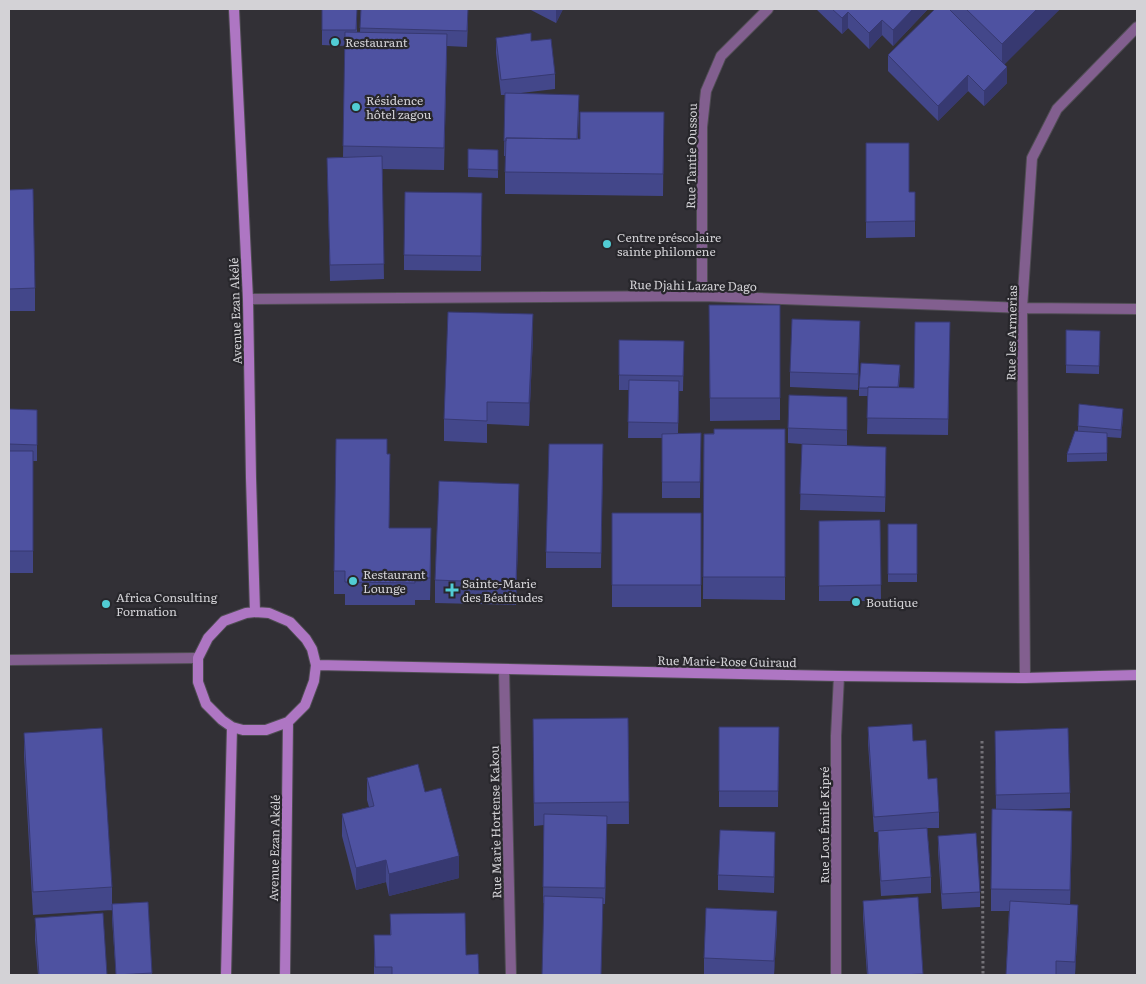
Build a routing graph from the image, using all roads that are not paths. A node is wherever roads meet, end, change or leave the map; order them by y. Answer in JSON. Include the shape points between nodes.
{"nodes":[{"id":1,"x":234,"y":9,"type":"edge"},
{"id":2,"x":768,"y":9,"type":"edge"},
{"id":3,"x":1137,"y":27,"type":"edge"},
{"id":4,"x":702,"y":296,"type":"junction"},
{"id":5,"x":248,"y":300,"type":"junction"},
{"id":6,"x":1022,"y":308,"type":"junction"},
{"id":7,"x":1137,"y":309,"type":"edge"},
{"id":8,"x":255,"y":612,"type":"junction"},
{"id":9,"x":198,"y":658,"type":"junction"},
{"id":10,"x":9,"y":660,"type":"edge"},
{"id":11,"x":316,"y":665,"type":"junction"},
{"id":12,"x":504,"y":669,"type":"junction"},
{"id":13,"x":1137,"y":675,"type":"edge"},
{"id":14,"x":839,"y":676,"type":"junction"},
{"id":15,"x":1025,"y":678,"type":"junction"},
{"id":16,"x":288,"y":722,"type":"junction"},
{"id":17,"x":232,"y":728,"type":"junction"},
{"id":18,"x":226,"y":975,"type":"edge"},
{"id":19,"x":285,"y":975,"type":"edge"},
{"id":20,"x":511,"y":975,"type":"edge"},
{"id":21,"x":836,"y":975,"type":"edge"}],
"edges":[{"from":1,"to":5,"type":"street","name":"Avenue Ezan Akélé"},
{"from":2,"to":4,"type":"street","name":"Rue Tantie Oussou","via":[[721,56],[706,91],[702,127]]},
{"from":3,"to":6,"type":"street","name":"Rue les Armerias","via":[[1057,109],[1032,158]]},
{"from":4,"to":5,"type":"street","name":"Rue Djahi Lazare Dago"},
{"from":4,"to":6,"type":"street","name":"Rue Djahi Lazare Dago"},
{"from":5,"to":8,"type":"street","name":"Avenue Ezan Akélé"},
{"from":6,"to":7,"type":"street","name":"Rue Djahi Lazare Dago"},
{"from":6,"to":15,"type":"street","name":"Rue les Armerias"},
{"from":8,"to":9,"type":"street","via":[[246,612],[224,621],[208,638]]},
{"from":8,"to":11,"type":"street","via":[[269,613],[290,622],[306,639]]},
{"from":9,"to":10,"type":"street"},
{"from":9,"to":17,"type":"street","via":[[198,682],[206,704]]},
{"from":11,"to":12,"type":"street","name":"Rue Marie-Rose Guiraud"},
{"from":11,"to":16,"type":"street","via":[[305,705]]},
{"from":12,"to":14,"type":"street","name":"Rue Marie-Rose Guiraud"},
{"from":12,"to":20,"type":"street","name":"Rue Marie Hortense Kakou"},
{"from":13,"to":15,"type":"street","name":"Rue Marie-Rose Guiraud"},
{"from":14,"to":15,"type":"street","name":"Rue Marie-Rose Guiraud"},
{"from":14,"to":21,"type":"street","name":"Rue Lou Émile Kipré"},
{"from":16,"to":17,"type":"street","via":[[266,730]]},
{"from":16,"to":19,"type":"street","name":"Avenue Ezan Akélé"},
{"from":17,"to":18,"type":"street"}]}
